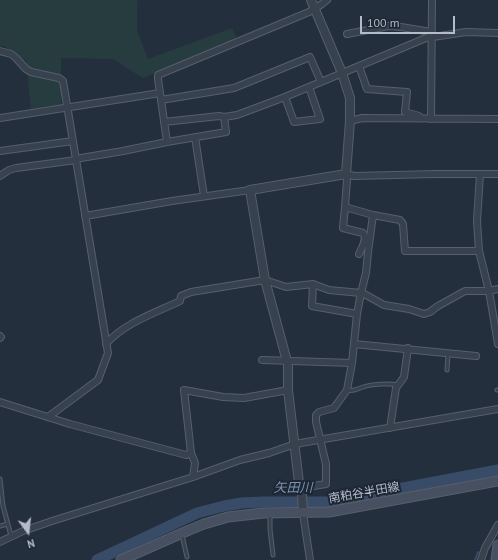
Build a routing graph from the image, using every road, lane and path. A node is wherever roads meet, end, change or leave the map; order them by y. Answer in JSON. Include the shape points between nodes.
{"nodes":[{"id":1,"x":310,"y":0,"type":"edge"},
{"id":2,"x":327,"y":0,"type":"edge"},
{"id":3,"x":432,"y":0,"type":"edge"},
{"id":4,"x":314,"y":9,"type":"junction"},
{"id":5,"x":498,"y":33,"type":"edge"},
{"id":6,"x":347,"y":34,"type":"dead end"},
{"id":7,"x":431,"y":34,"type":"junction"},
{"id":8,"x":0,"y":51,"type":"edge"},
{"id":9,"x":359,"y":66,"type":"junction"},
{"id":10,"x":342,"y":73,"type":"junction"},
{"id":11,"x":321,"y":82,"type":"junction"},
{"id":12,"x":309,"y":87,"type":"junction"},
{"id":13,"x":160,"y":93,"type":"junction"},
{"id":14,"x":285,"y":97,"type":"junction"},
{"id":15,"x":161,"y":100,"type":"junction"},
{"id":16,"x":68,"y":108,"type":"junction"},
{"id":17,"x":224,"y":117,"type":"junction"},
{"id":18,"x":0,"y":118,"type":"edge"},
{"id":19,"x":422,"y":119,"type":"junction"},
{"id":20,"x":431,"y":119,"type":"junction"},
{"id":21,"x":498,"y":119,"type":"edge"},
{"id":22,"x":350,"y":121,"type":"junction"},
{"id":23,"x":164,"y":122,"type":"junction"},
{"id":24,"x":194,"y":137,"type":"junction"},
{"id":25,"x":73,"y":141,"type":"junction"},
{"id":26,"x":167,"y":142,"type":"junction"},
{"id":27,"x":0,"y":151,"type":"edge"},
{"id":28,"x":76,"y":160,"type":"junction"},
{"id":29,"x":346,"y":174,"type":"junction"},
{"id":30,"x":480,"y":174,"type":"junction"},
{"id":31,"x":498,"y":174,"type":"edge"},
{"id":32,"x":0,"y":176,"type":"edge"},
{"id":33,"x":250,"y":190,"type":"junction"},
{"id":34,"x":204,"y":196,"type":"junction"},
{"id":35,"x":345,"y":208,"type":"junction"},
{"id":36,"x":374,"y":215,"type":"junction"},
{"id":37,"x":85,"y":216,"type":"junction"},
{"id":38,"x":479,"y":251,"type":"junction"},
{"id":39,"x":359,"y":254,"type":"dead end"},
{"id":40,"x":265,"y":280,"type":"junction"},
{"id":41,"x":313,"y":284,"type":"junction"},
{"id":42,"x":498,"y":289,"type":"edge"},
{"id":43,"x":488,"y":291,"type":"junction"},
{"id":44,"x":361,"y":294,"type":"junction"},
{"id":45,"x":357,"y":314,"type":"junction"},
{"id":46,"x":106,"y":344,"type":"junction"},
{"id":47,"x":354,"y":344,"type":"junction"},
{"id":48,"x":498,"y":344,"type":"edge"},
{"id":49,"x":408,"y":348,"type":"junction"},
{"id":50,"x":448,"y":353,"type":"junction"},
{"id":51,"x":476,"y":356,"type":"dead end"},
{"id":52,"x":262,"y":360,"type":"dead end"},
{"id":53,"x":287,"y":360,"type":"junction"},
{"id":54,"x":352,"y":363,"type":"junction"},
{"id":55,"x":447,"y":370,"type":"dead end"},
{"id":56,"x":398,"y":385,"type":"junction"},
{"id":57,"x":288,"y":390,"type":"junction"},
{"id":58,"x":347,"y":390,"type":"junction"},
{"id":59,"x":0,"y":402,"type":"edge"},
{"id":60,"x":498,"y":409,"type":"edge"},
{"id":61,"x":48,"y":417,"type":"junction"},
{"id":62,"x":390,"y":428,"type":"junction"},
{"id":63,"x":320,"y":440,"type":"junction"},
{"id":64,"x":295,"y":444,"type":"junction"},
{"id":65,"x":191,"y":453,"type":"junction"},
{"id":66,"x":193,"y":476,"type":"junction"},
{"id":67,"x":0,"y":479,"type":"edge"},
{"id":68,"x":498,"y":481,"type":"edge"},
{"id":69,"x":301,"y":491,"type":"junction"},
{"id":70,"x":1,"y":498,"type":"edge"},
{"id":71,"x":303,"y":512,"type":"junction"},
{"id":72,"x":270,"y":513,"type":"junction"},
{"id":73,"x":8,"y":524,"type":"junction"},
{"id":74,"x":498,"y":525,"type":"edge"},
{"id":75,"x":0,"y":526,"type":"edge"},
{"id":76,"x":182,"y":533,"type":"junction"},
{"id":77,"x":12,"y":536,"type":"junction"},
{"id":78,"x":0,"y":542,"type":"edge"},
{"id":79,"x":485,"y":548,"type":"junction"},
{"id":80,"x":497,"y":548,"type":"edge"},
{"id":81,"x":274,"y":555,"type":"dead end"},
{"id":82,"x":187,"y":556,"type":"dead end"},
{"id":83,"x":121,"y":560,"type":"edge"},
{"id":84,"x":310,"y":560,"type":"edge"},
{"id":85,"x":481,"y":560,"type":"edge"},
{"id":86,"x":496,"y":560,"type":"edge"}],
"edges":[{"from":1,"to":4,"type":"street"},
{"from":2,"to":4,"type":"street"},
{"from":3,"to":7,"type":"street"},
{"from":4,"to":10,"type":"street"},
{"from":4,"to":13,"type":"street","via":[[158,75]]},
{"from":5,"to":7,"type":"street","via":[[466,32],[437,36]]},
{"from":6,"to":7,"type":"street","via":[[389,26]]},
{"from":7,"to":9,"type":"street"},
{"from":7,"to":20,"type":"street"},
{"from":8,"to":16,"type":"street","via":[[11,54],[31,72],[63,81]]},
{"from":9,"to":10,"type":"street"},
{"from":9,"to":19,"type":"street","via":[[367,89],[407,92],[405,112]]},
{"from":10,"to":11,"type":"street"},
{"from":10,"to":22,"type":"street","via":[[350,98]]},
{"from":11,"to":12,"type":"street"},
{"from":11,"to":15,"type":"street","via":[[310,57],[234,88]]},
{"from":12,"to":14,"type":"street"},
{"from":12,"to":14,"type":"street","via":[[320,119],[294,122]]},
{"from":13,"to":15,"type":"street"},
{"from":13,"to":16,"type":"street"},
{"from":14,"to":17,"type":"street","via":[[237,115]]},
{"from":15,"to":23,"type":"street"},
{"from":16,"to":18,"type":"street"},
{"from":16,"to":25,"type":"street"},
{"from":17,"to":23,"type":"street"},
{"from":17,"to":24,"type":"street","via":[[226,132]]},
{"from":19,"to":20,"type":"street"},
{"from":19,"to":22,"type":"street","via":[[362,118]]},
{"from":20,"to":21,"type":"street"},
{"from":22,"to":29,"type":"street"},
{"from":23,"to":26,"type":"street"},
{"from":24,"to":26,"type":"street"},
{"from":24,"to":34,"type":"street"},
{"from":25,"to":27,"type":"street"},
{"from":25,"to":28,"type":"street"},
{"from":26,"to":28,"type":"street"},
{"from":28,"to":32,"type":"street","via":[[16,168]]},
{"from":28,"to":37,"type":"street"},
{"from":29,"to":30,"type":"street"},
{"from":29,"to":33,"type":"street"},
{"from":29,"to":35,"type":"street"},
{"from":30,"to":31,"type":"street"},
{"from":30,"to":38,"type":"street"},
{"from":33,"to":34,"type":"street"},
{"from":33,"to":40,"type":"street"},
{"from":34,"to":37,"type":"street"},
{"from":35,"to":36,"type":"street"},
{"from":35,"to":39,"type":"street","via":[[343,228],[363,232],[365,235]]},
{"from":36,"to":38,"type":"street","via":[[402,222],[405,251]]},
{"from":36,"to":44,"type":"street"},
{"from":37,"to":46,"type":"street"},
{"from":38,"to":43,"type":"street"},
{"from":40,"to":41,"type":"street","via":[[286,287]]},
{"from":40,"to":46,"type":"street","via":[[187,293],[181,296],[180,301],[130,325]]},
{"from":40,"to":53,"type":"street"},
{"from":41,"to":44,"type":"street","via":[[329,290]]},
{"from":41,"to":45,"type":"street","via":[[312,306]]},
{"from":42,"to":43,"type":"street"},
{"from":43,"to":44,"type":"street","via":[[465,292],[424,314],[384,305]]},
{"from":43,"to":48,"type":"street"},
{"from":44,"to":45,"type":"street"},
{"from":45,"to":47,"type":"street"},
{"from":46,"to":61,"type":"street","via":[[108,353],[98,380]]},
{"from":47,"to":49,"type":"street"},
{"from":47,"to":54,"type":"street"},
{"from":49,"to":50,"type":"street"},
{"from":49,"to":56,"type":"street","via":[[404,377]]},
{"from":50,"to":51,"type":"street"},
{"from":50,"to":55,"type":"lane"},
{"from":52,"to":53,"type":"street"},
{"from":53,"to":54,"type":"street"},
{"from":53,"to":57,"type":"street"},
{"from":54,"to":58,"type":"street"},
{"from":56,"to":58,"type":"lane","via":[[386,383],[350,392]]},
{"from":56,"to":62,"type":"street"},
{"from":57,"to":64,"type":"street"},
{"from":57,"to":65,"type":"street","via":[[244,398],[184,390]]},
{"from":58,"to":63,"type":"street","via":[[334,408],[316,415]]},
{"from":59,"to":61,"type":"street"},
{"from":60,"to":62,"type":"street"},
{"from":61,"to":65,"type":"street","via":[[186,455]]},
{"from":62,"to":63,"type":"street"},
{"from":63,"to":64,"type":"street"},
{"from":63,"to":69,"type":"street","via":[[326,464],[326,484]]},
{"from":64,"to":66,"type":"street"},
{"from":64,"to":69,"type":"street"},
{"from":65,"to":66,"type":"street","via":[[195,463]]},
{"from":66,"to":77,"type":"street"},
{"from":67,"to":70,"type":"lane"},
{"from":68,"to":71,"type":"main road","name":"南粕谷半田線","via":[[343,510]]},
{"from":69,"to":71,"type":"street"},
{"from":70,"to":73,"type":"lane"},
{"from":71,"to":72,"type":"main road","name":"南粕谷半田線"},
{"from":71,"to":84,"type":"street"},
{"from":72,"to":76,"type":"main road","name":"南粕谷半田線","via":[[228,517]]},
{"from":72,"to":81,"type":"lane"},
{"from":73,"to":75,"type":"lane"},
{"from":73,"to":77,"type":"lane"},
{"from":74,"to":79,"type":"street"},
{"from":76,"to":82,"type":"lane"},
{"from":76,"to":83,"type":"main road","name":"南粕谷半田線"},
{"from":77,"to":78,"type":"street"},
{"from":79,"to":80,"type":"street"},
{"from":79,"to":85,"type":"street"},
{"from":80,"to":86,"type":"main road"}]}
